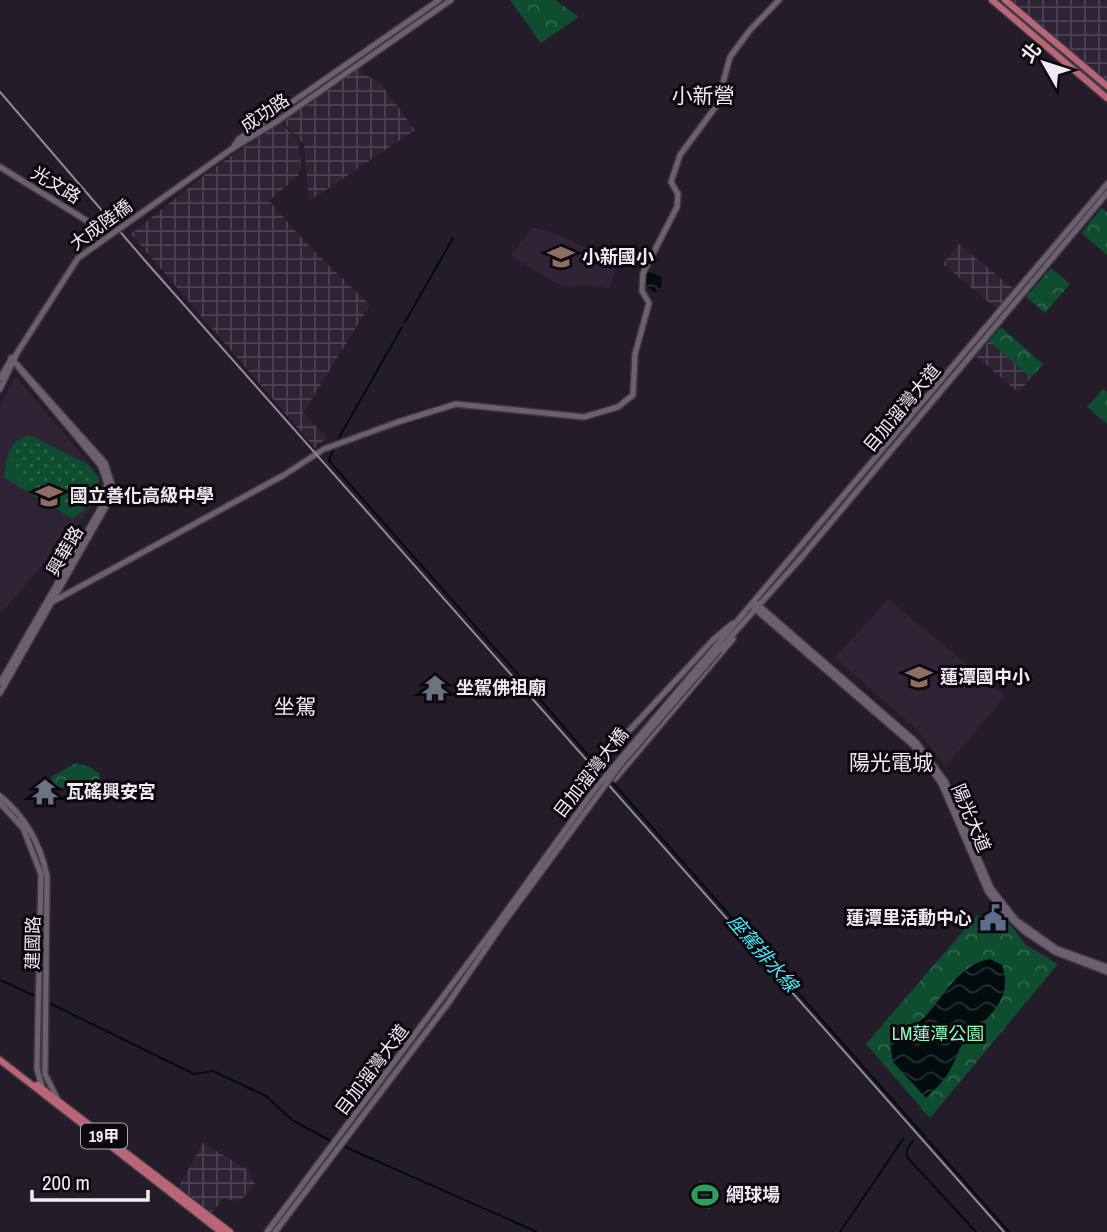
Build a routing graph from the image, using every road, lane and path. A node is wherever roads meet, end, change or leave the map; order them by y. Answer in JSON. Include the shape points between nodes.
{"nodes":[{"id":1,"x":439,"y":0,"type":"edge"},
{"id":2,"x":451,"y":0,"type":"edge"},
{"id":3,"x":779,"y":0,"type":"edge"},
{"id":4,"x":992,"y":0,"type":"edge"},
{"id":5,"x":1005,"y":0,"type":"edge"},
{"id":6,"x":1107,"y":86,"type":"edge"},
{"id":7,"x":1107,"y":97,"type":"edge"},
{"id":8,"x":233,"y":148,"type":"junction"},
{"id":9,"x":0,"y":167,"type":"edge"},
{"id":10,"x":1107,"y":184,"type":"edge"},
{"id":11,"x":1107,"y":193,"type":"edge"},
{"id":12,"x":97,"y":227,"type":"dead end"},
{"id":13,"x":13,"y":360,"type":"junction"},
{"id":14,"x":0,"y":377,"type":"edge"},
{"id":15,"x":0,"y":389,"type":"edge"},
{"id":16,"x":52,"y":602,"type":"junction"},
{"id":17,"x":755,"y":606,"type":"junction"},
{"id":18,"x":747,"y":615,"type":"junction"},
{"id":19,"x":717,"y":649,"type":"joint"},
{"id":20,"x":0,"y":683,"type":"edge"},
{"id":21,"x":0,"y":693,"type":"edge"},
{"id":22,"x":0,"y":796,"type":"edge"},
{"id":23,"x":0,"y":803,"type":"edge"},
{"id":24,"x":500,"y":924,"type":"joint"},
{"id":25,"x":1107,"y":970,"type":"edge"},
{"id":26,"x":41,"y":996,"type":"junction"},
{"id":27,"x":0,"y":1060,"type":"edge"},
{"id":28,"x":26,"y":1079,"type":"junction"},
{"id":29,"x":43,"y":1088,"type":"junction"},
{"id":30,"x":58,"y":1103,"type":"junction"},
{"id":31,"x":338,"y":1143,"type":"junction"},
{"id":32,"x":221,"y":1232,"type":"edge"},
{"id":33,"x":230,"y":1232,"type":"edge"},
{"id":34,"x":267,"y":1232,"type":"edge"},
{"id":35,"x":275,"y":1232,"type":"edge"}],
"edges":[{"from":1,"to":8,"type":"street","name":"成功路","via":[[239,139]]},
{"from":2,"to":8,"type":"street","name":"成功路"},
{"from":3,"to":16,"type":"street","via":[[730,57],[718,105],[676,164],[671,182],[678,194],[677,207],[643,273],[641,290],[649,304],[635,354],[635,387],[628,401],[584,417],[456,404],[385,427],[324,449]]},
{"from":4,"to":7,"type":"main road"},
{"from":5,"to":6,"type":"main road"},
{"from":8,"to":13,"type":"street","name":"大成陸橋","bridge":true,"via":[[78,258]]},
{"from":9,"to":12,"type":"street","name":"光文路"},
{"from":10,"to":17,"type":"street","name":"目加溜灣大道"},
{"from":11,"to":17,"type":"street","name":"目加溜灣大道"},
{"from":13,"to":14,"type":"street"},
{"from":13,"to":15,"type":"street"},
{"from":13,"to":16,"type":"street","name":"興華路","via":[[101,457],[111,482],[108,503]]},
{"from":13,"to":20,"type":"street","name":"興華路","via":[[101,466],[107,488],[103,504]]},
{"from":16,"to":21,"type":"street","name":"興華路"},
{"from":17,"to":18,"type":"street","name":"目加溜灣大道"},
{"from":17,"to":25,"type":"street","name":"陽光大道","via":[[916,742],[944,780],[991,888],[1011,915],[1057,949]]},
{"from":18,"to":18,"type":"street","via":[[714,639],[601,761],[614,779],[711,668]]},
{"from":18,"to":19,"type":"street","name":"目加溜灣大道"},
{"from":19,"to":24,"type":"street","name":"目加溜灣大橋","bridge":true,"via":[[605,783]]},
{"from":22,"to":26,"type":"street","name":"建國路","via":[[28,826],[44,861],[48,884]]},
{"from":23,"to":26,"type":"street","name":"建國路","via":[[23,828],[41,874]]},
{"from":24,"to":31,"type":"street","name":"目加溜灣大道","via":[[449,1002]]},
{"from":26,"to":29,"type":"street","name":"建國路","via":[[37,1074]]},
{"from":26,"to":30,"type":"street","name":"建國路","via":[[45,1003],[44,1074]]},
{"from":27,"to":28,"type":"main road","number":"19甲"},
{"from":28,"to":29,"type":"main road","number":"19甲"},
{"from":28,"to":30,"type":"main road","number":"19甲"},
{"from":29,"to":30,"type":"main road","number":"19甲"},
{"from":30,"to":32,"type":"main road","number":"19甲"},
{"from":30,"to":33,"type":"main road","number":"19甲"},
{"from":31,"to":34,"type":"street","name":"目加溜灣大道"},
{"from":31,"to":35,"type":"street","name":"目加溜灣大道"}]}
